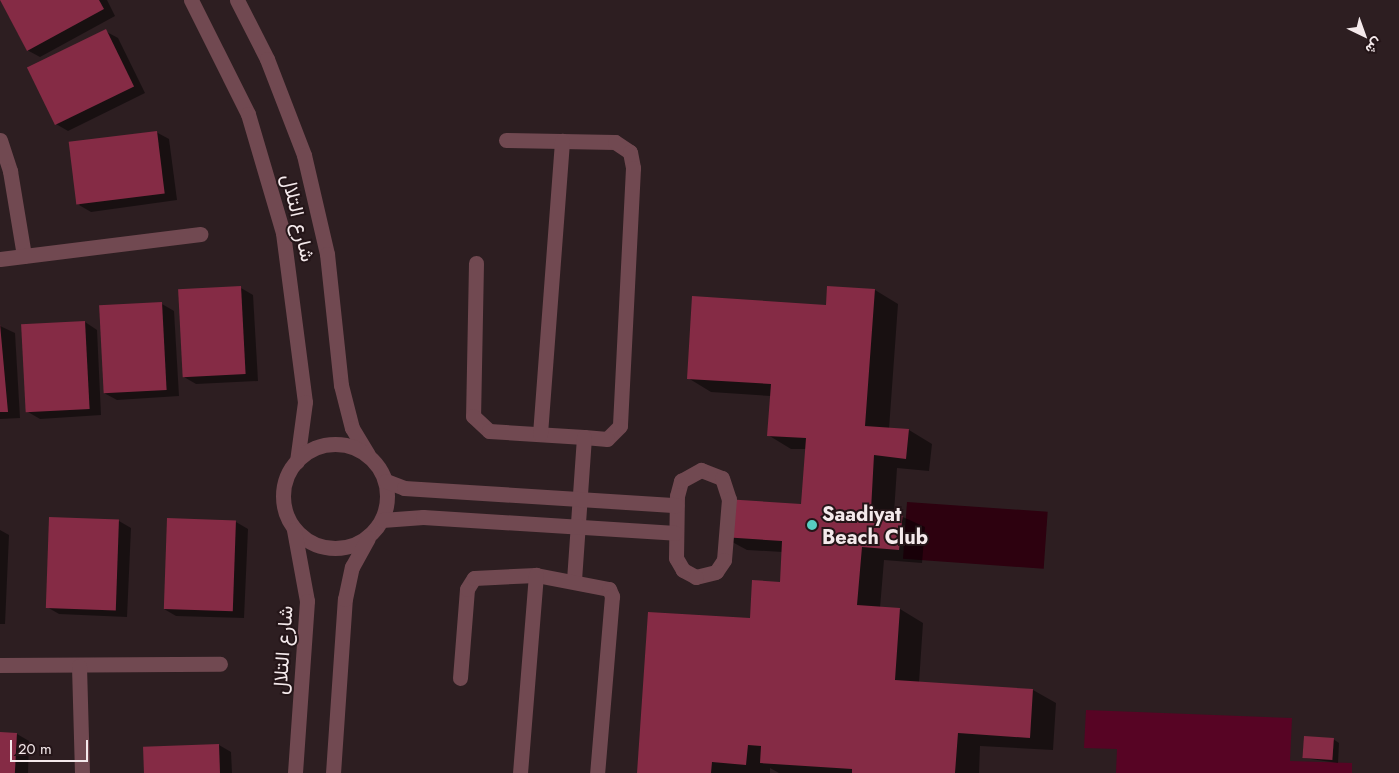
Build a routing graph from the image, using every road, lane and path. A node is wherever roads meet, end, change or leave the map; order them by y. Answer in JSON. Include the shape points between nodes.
{"nodes":[{"id":1,"x":191,"y":0,"type":"edge"},
{"id":2,"x":236,"y":0,"type":"edge"},
{"id":3,"x":0,"y":140,"type":"edge"},
{"id":4,"x":506,"y":140,"type":"dead end"},
{"id":5,"x":562,"y":141,"type":"junction"},
{"id":6,"x":200,"y":234,"type":"dead end"},
{"id":7,"x":24,"y":256,"type":"junction"},
{"id":8,"x":0,"y":259,"type":"edge"},
{"id":9,"x":476,"y":262,"type":"dead end"},
{"id":10,"x":540,"y":434,"type":"junction"},
{"id":11,"x":584,"y":437,"type":"junction"},
{"id":12,"x":368,"y":455,"type":"junction"},
{"id":13,"x":297,"y":461,"type":"junction"},
{"id":14,"x":386,"y":481,"type":"junction"},
{"id":15,"x":581,"y":500,"type":"junction"},
{"id":16,"x":676,"y":505,"type":"junction"},
{"id":17,"x":382,"y":520,"type":"junction"},
{"id":18,"x":580,"y":525,"type":"junction"},
{"id":19,"x":294,"y":530,"type":"junction"},
{"id":20,"x":676,"y":533,"type":"junction"},
{"id":21,"x":368,"y":538,"type":"junction"},
{"id":22,"x":536,"y":575,"type":"junction"},
{"id":23,"x":574,"y":580,"type":"junction"},
{"id":24,"x":220,"y":664,"type":"dead end"},
{"id":25,"x":0,"y":665,"type":"edge"},
{"id":26,"x":79,"y":666,"type":"junction"},
{"id":27,"x":460,"y":678,"type":"dead end"},
{"id":28,"x":82,"y":773,"type":"edge"},
{"id":29,"x":296,"y":773,"type":"edge"},
{"id":30,"x":333,"y":773,"type":"edge"},
{"id":31,"x":520,"y":773,"type":"edge"},
{"id":32,"x":597,"y":773,"type":"edge"}],
"edges":[{"from":1,"to":13,"type":"street","name":"شارع التلال","via":[[248,114],[283,233],[305,402]]},
{"from":2,"to":12,"type":"street","name":"شارع التلال","via":[[268,59],[304,155],[327,254],[342,394],[352,428]]},
{"from":3,"to":7,"type":"street","via":[[10,172]]},
{"from":4,"to":5,"type":"street"},
{"from":5,"to":10,"type":"street"},
{"from":5,"to":11,"type":"street","via":[[615,142],[630,152],[633,168],[620,426],[607,439]]},
{"from":6,"to":7,"type":"street"},
{"from":7,"to":8,"type":"street"},
{"from":9,"to":10,"type":"street","via":[[473,416],[489,431]]},
{"from":10,"to":11,"type":"street"},
{"from":11,"to":15,"type":"street"},
{"from":12,"to":13,"type":"street","via":[[348,446],[327,445]]},
{"from":12,"to":14,"type":"street"},
{"from":13,"to":19,"type":"street","via":[[283,495]]},
{"from":14,"to":15,"type":"street","via":[[404,488]]},
{"from":14,"to":17,"type":"street"},
{"from":15,"to":16,"type":"street"},
{"from":15,"to":18,"type":"street"},
{"from":16,"to":20,"type":"street"},
{"from":16,"to":20,"type":"street","via":[[681,481],[694,472],[709,470],[726,484],[726,554],[720,567],[702,577],[683,570],[676,558]]},
{"from":17,"to":18,"type":"street","via":[[423,517]]},
{"from":17,"to":21,"type":"street"},
{"from":18,"to":20,"type":"street"},
{"from":18,"to":23,"type":"street"},
{"from":19,"to":21,"type":"street","via":[[316,546],[330,549],[356,545]]},
{"from":19,"to":29,"type":"street","name":"شارع التلال","via":[[307,601]]},
{"from":21,"to":30,"type":"street","via":[[352,567],[345,600]]},
{"from":22,"to":23,"type":"street"},
{"from":22,"to":27,"type":"street","via":[[474,578],[467,589]]},
{"from":22,"to":31,"type":"street"},
{"from":23,"to":32,"type":"street","via":[[603,585],[612,596]]},
{"from":24,"to":26,"type":"street"},
{"from":25,"to":26,"type":"street"},
{"from":26,"to":28,"type":"street"}]}
